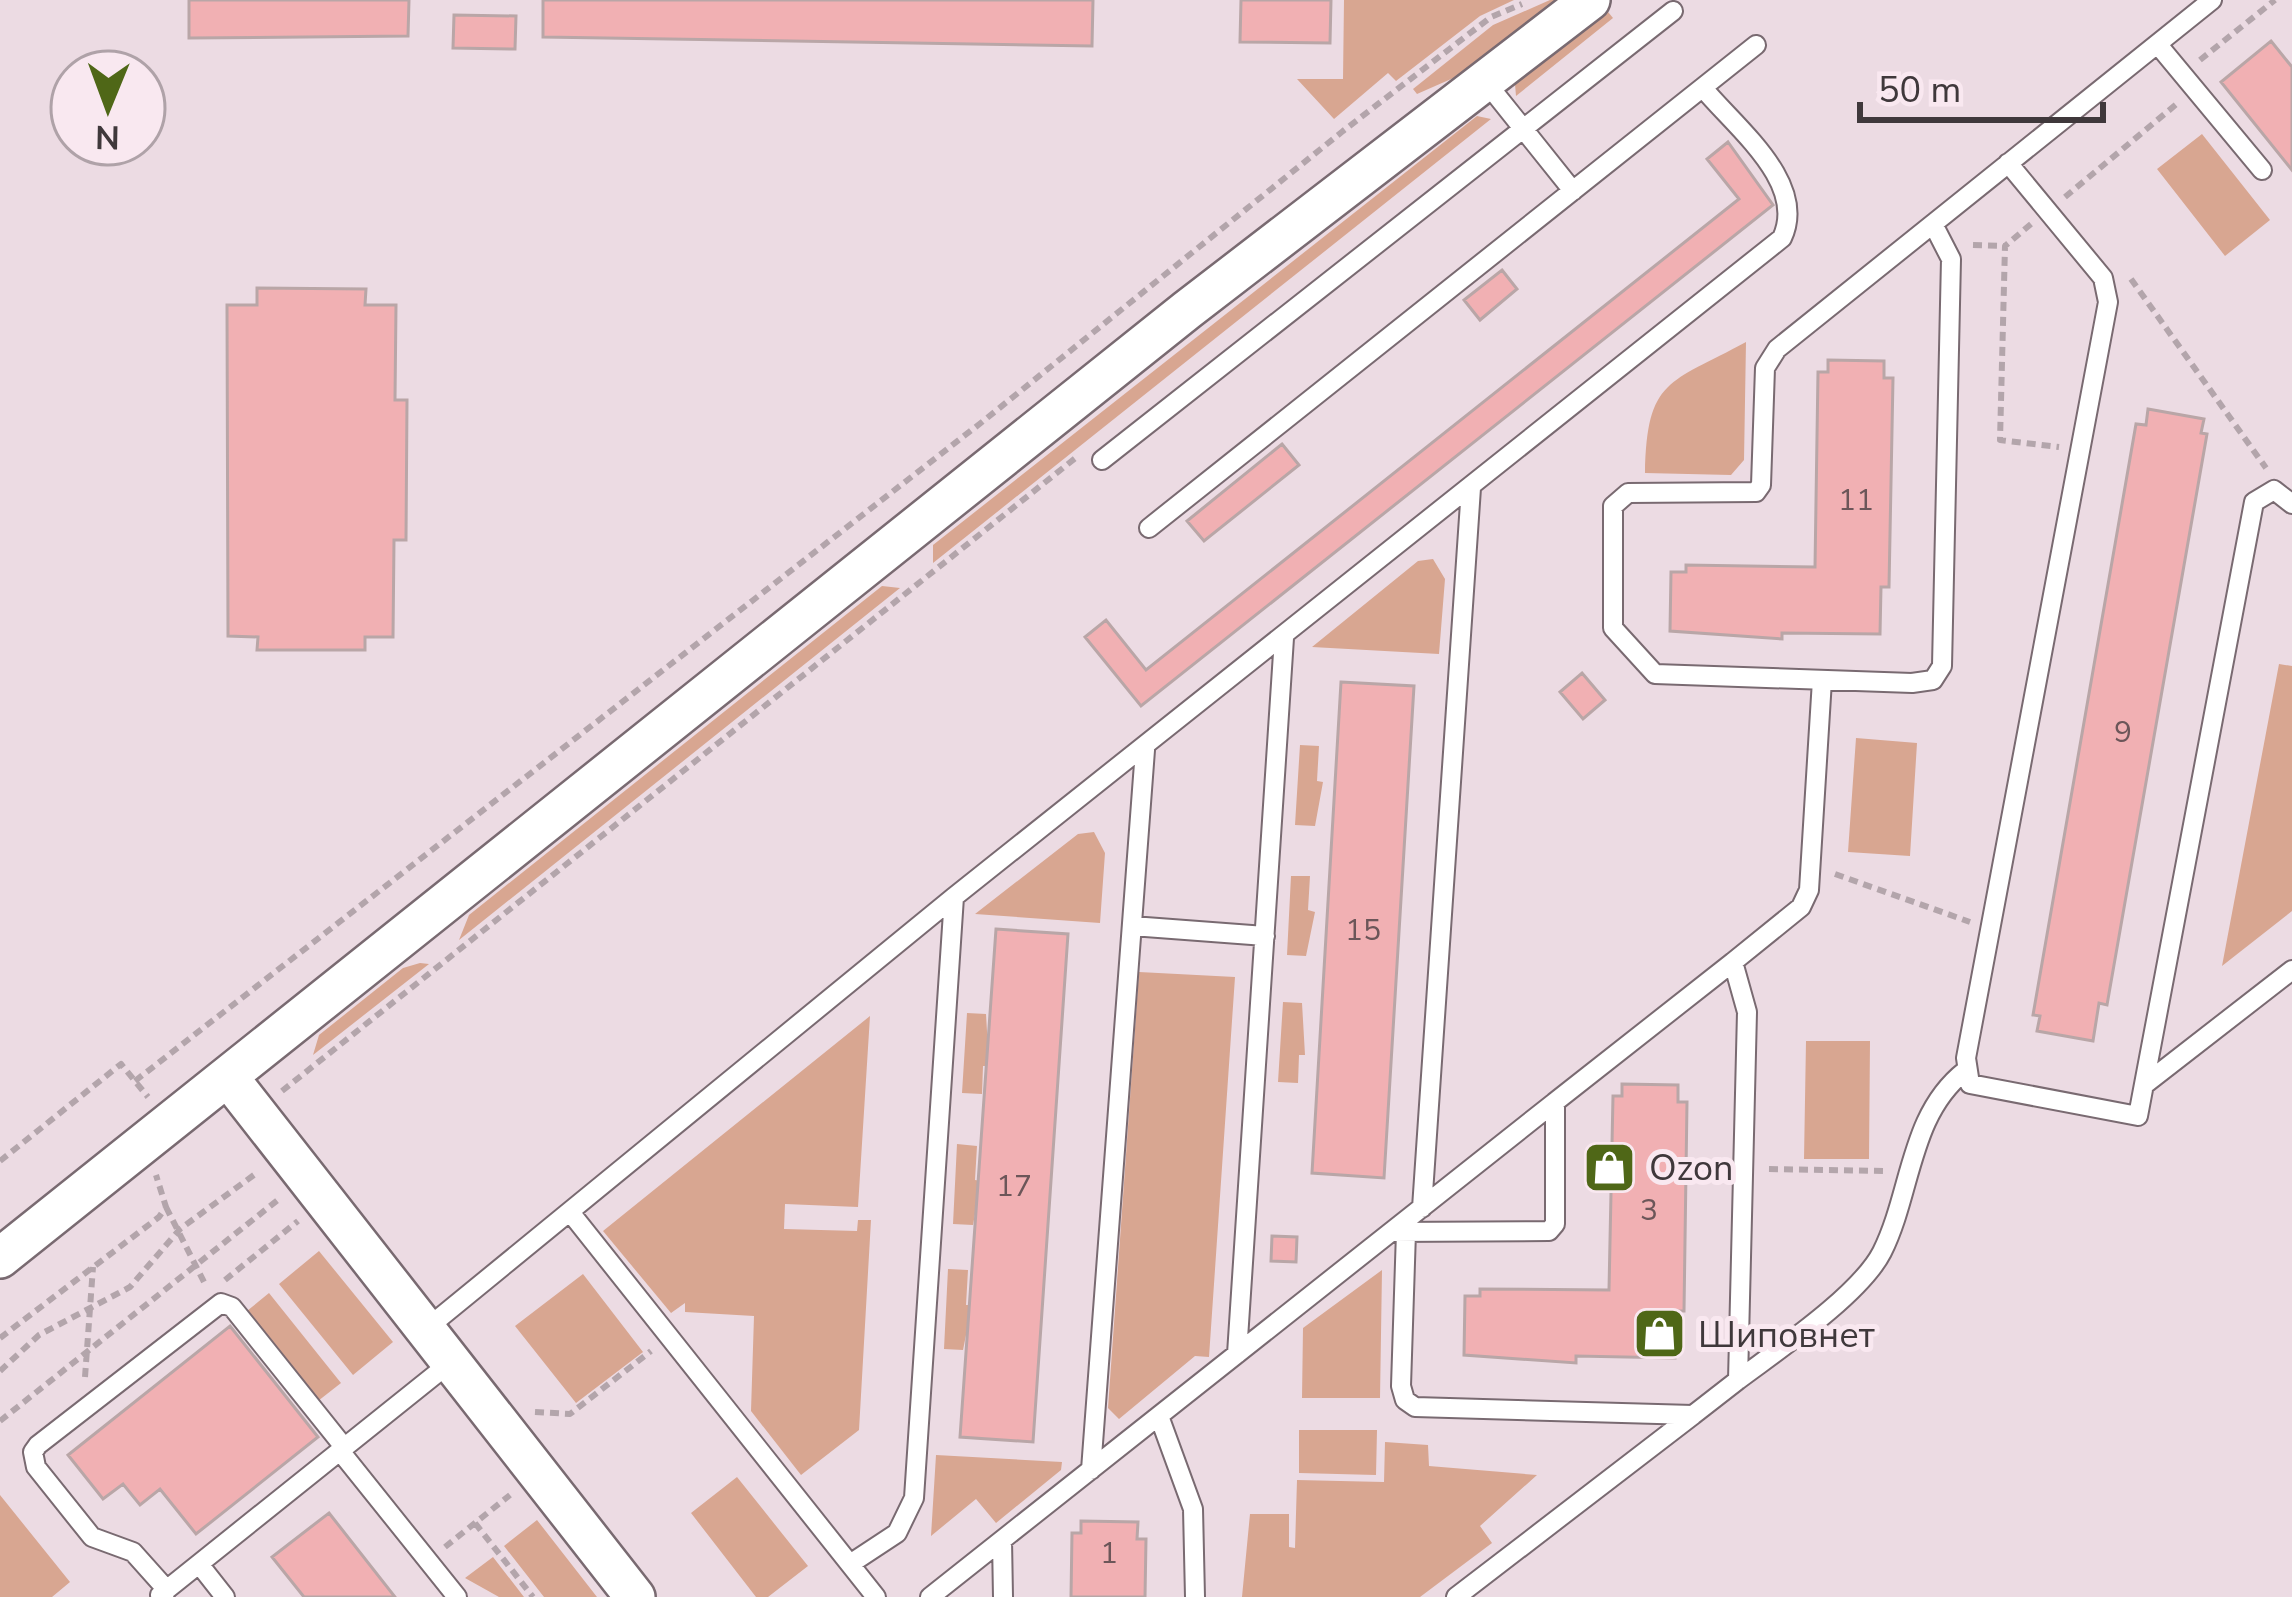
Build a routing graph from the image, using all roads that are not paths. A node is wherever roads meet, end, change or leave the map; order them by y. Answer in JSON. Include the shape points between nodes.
{"nodes":[{"id":1,"x":1591,"y":0,"type":"edge"},
{"id":2,"x":2212,"y":0,"type":"edge"},
{"id":3,"x":1673,"y":11,"type":"dead end"},
{"id":4,"x":1756,"y":45,"type":"dead end"},
{"id":5,"x":2159,"y":46,"type":"junction"},
{"id":6,"x":1485,"y":81,"type":"junction"},
{"id":7,"x":1703,"y":88,"type":"junction"},
{"id":8,"x":1523,"y":129,"type":"junction"},
{"id":9,"x":2008,"y":164,"type":"junction"},
{"id":10,"x":2262,"y":170,"type":"dead end"},
{"id":11,"x":1573,"y":191,"type":"junction"},
{"id":12,"x":1933,"y":224,"type":"junction"},
{"id":13,"x":1102,"y":460,"type":"dead end"},
{"id":14,"x":1471,"y":488,"type":"junction"},
{"id":15,"x":2288,"y":499,"type":"edge"},
{"id":16,"x":1149,"y":528,"type":"dead end"},
{"id":17,"x":1285,"y":638,"type":"junction"},
{"id":18,"x":1822,"y":680,"type":"junction"},
{"id":19,"x":1145,"y":750,"type":"junction"},
{"id":20,"x":954,"y":897,"type":"junction"},
{"id":21,"x":1132,"y":926,"type":"junction"},
{"id":22,"x":1265,"y":936,"type":"junction"},
{"id":23,"x":1732,"y":962,"type":"junction"},
{"id":24,"x":2292,"y":970,"type":"edge"},
{"id":25,"x":1964,"y":1071,"type":"junction"},
{"id":26,"x":228,"y":1077,"type":"junction"},
{"id":27,"x":2144,"y":1085,"type":"junction"},
{"id":28,"x":1556,"y":1102,"type":"junction"},
{"id":29,"x":1422,"y":1208,"type":"junction"},
{"id":30,"x":570,"y":1212,"type":"junction"},
{"id":31,"x":1399,"y":1232,"type":"junction"},
{"id":32,"x":0,"y":1258,"type":"edge"},
{"id":33,"x":426,"y":1329,"type":"junction"},
{"id":34,"x":1237,"y":1354,"type":"junction"},
{"id":35,"x":451,"y":1362,"type":"junction"},
{"id":36,"x":1738,"y":1380,"type":"junction"},
{"id":37,"x":1693,"y":1415,"type":"junction"},
{"id":38,"x":1159,"y":1416,"type":"junction"},
{"id":39,"x":342,"y":1449,"type":"junction"},
{"id":40,"x":1090,"y":1470,"type":"junction"},
{"id":41,"x":1002,"y":1540,"type":"junction"},
{"id":42,"x":199,"y":1564,"type":"junction"},
{"id":43,"x":850,"y":1564,"type":"junction"},
{"id":44,"x":162,"y":1594,"type":"edge"},
{"id":45,"x":225,"y":1597,"type":"edge"},
{"id":46,"x":457,"y":1597,"type":"edge"},
{"id":47,"x":635,"y":1597,"type":"edge"},
{"id":48,"x":876,"y":1597,"type":"edge"},
{"id":49,"x":930,"y":1597,"type":"edge"},
{"id":50,"x":1003,"y":1597,"type":"edge"},
{"id":51,"x":1195,"y":1597,"type":"edge"},
{"id":52,"x":1456,"y":1597,"type":"edge"}],
"edges":[{"from":1,"to":6,"type":"street"},
{"from":2,"to":5,"type":"lane"},
{"from":3,"to":8,"type":"lane"},
{"from":4,"to":7,"type":"lane"},
{"from":5,"to":9,"type":"lane"},
{"from":5,"to":10,"type":"lane"},
{"from":6,"to":8,"type":"lane"},
{"from":6,"to":26,"type":"street"},
{"from":7,"to":11,"type":"lane"},
{"from":7,"to":14,"type":"lane","via":[[1787,190],[1790,222],[1782,238]]},
{"from":8,"to":11,"type":"lane"},
{"from":8,"to":13,"type":"lane"},
{"from":9,"to":12,"type":"lane"},
{"from":9,"to":25,"type":"lane","via":[[2103,278],[2108,302]]},
{"from":11,"to":16,"type":"lane"},
{"from":12,"to":18,"type":"lane","via":[[1951,259],[1942,666],[1933,680]]},
{"from":12,"to":18,"type":"lane","via":[[1765,368],[1756,492],[1628,493],[1613,506],[1613,628],[1648,668],[1665,676]]},
{"from":14,"to":17,"type":"lane"},
{"from":14,"to":29,"type":"lane"},
{"from":15,"to":27,"type":"lane","via":[[2274,490],[2254,502]]},
{"from":17,"to":19,"type":"lane"},
{"from":17,"to":22,"type":"lane"},
{"from":18,"to":23,"type":"lane","via":[[1809,890],[1801,907]]},
{"from":19,"to":20,"type":"lane"},
{"from":19,"to":21,"type":"lane"},
{"from":20,"to":30,"type":"lane"},
{"from":20,"to":43,"type":"lane","via":[[914,1498],[897,1533]]},
{"from":21,"to":22,"type":"lane"},
{"from":21,"to":40,"type":"lane"},
{"from":22,"to":34,"type":"lane"},
{"from":23,"to":28,"type":"lane"},
{"from":23,"to":36,"type":"lane","via":[[1748,1012]]},
{"from":24,"to":27,"type":"lane"},
{"from":25,"to":27,"type":"lane","via":[[1982,1089],[2138,1116]]},
{"from":25,"to":36,"type":"lane","via":[[1933,1103],[1881,1255],[1818,1320]]},
{"from":26,"to":32,"type":"street"},
{"from":26,"to":33,"type":"street"},
{"from":28,"to":29,"type":"lane"},
{"from":28,"to":31,"type":"lane","via":[[1549,1231]]},
{"from":29,"to":31,"type":"lane"},
{"from":30,"to":33,"type":"lane"},
{"from":30,"to":43,"type":"lane"},
{"from":31,"to":34,"type":"lane"},
{"from":31,"to":37,"type":"lane","via":[[1401,1386],[1415,1407]]},
{"from":33,"to":35,"type":"street"},
{"from":34,"to":38,"type":"lane"},
{"from":35,"to":39,"type":"lane"},
{"from":35,"to":47,"type":"street"},
{"from":36,"to":37,"type":"lane"},
{"from":37,"to":52,"type":"lane"},
{"from":38,"to":40,"type":"lane"},
{"from":38,"to":51,"type":"lane","via":[[1193,1509]]},
{"from":39,"to":42,"type":"lane"},
{"from":39,"to":44,"type":"lane","via":[[227,1303],[213,1306],[38,1445],[36,1467],[92,1537],[133,1552]]},
{"from":39,"to":46,"type":"lane"},
{"from":40,"to":41,"type":"lane"},
{"from":41,"to":49,"type":"lane"},
{"from":41,"to":50,"type":"lane"},
{"from":42,"to":44,"type":"lane"},
{"from":42,"to":45,"type":"lane"},
{"from":43,"to":48,"type":"lane"}]}
